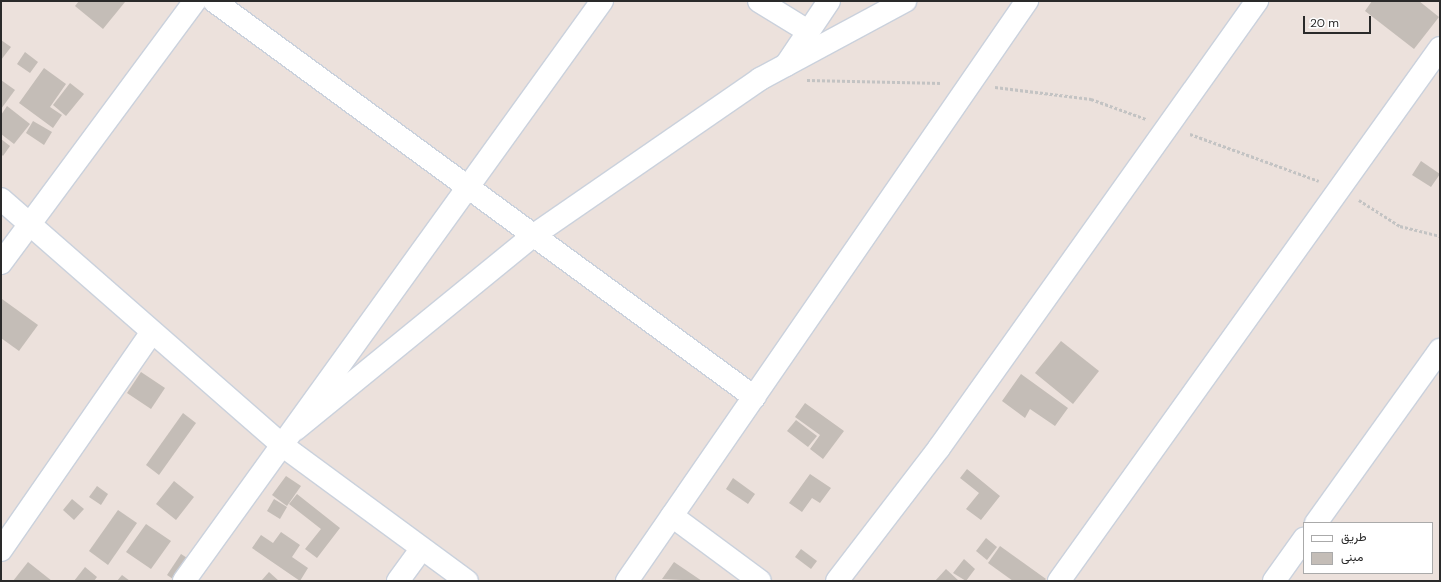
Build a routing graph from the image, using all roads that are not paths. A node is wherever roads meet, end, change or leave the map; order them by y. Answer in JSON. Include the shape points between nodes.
{"nodes":[{"id":1,"x":195,"y":1,"type":"edge"},
{"id":2,"x":214,"y":1,"type":"edge"},
{"id":3,"x":602,"y":1,"type":"edge"},
{"id":4,"x":759,"y":1,"type":"edge"},
{"id":5,"x":829,"y":1,"type":"edge"},
{"id":6,"x":905,"y":1,"type":"edge"},
{"id":7,"x":1027,"y":1,"type":"edge"},
{"id":8,"x":1257,"y":1,"type":"edge"},
{"id":9,"x":808,"y":31,"type":"junction"},
{"id":10,"x":1440,"y":48,"type":"edge"},
{"id":11,"x":792,"y":73,"type":"junction"},
{"id":12,"x":469,"y":187,"type":"junction"},
{"id":13,"x":1,"y":199,"type":"edge"},
{"id":14,"x":30,"y":223,"type":"junction"},
{"id":15,"x":534,"y":235,"type":"junction"},
{"id":16,"x":1,"y":263,"type":"edge"},
{"id":17,"x":152,"y":332,"type":"junction"},
{"id":18,"x":1440,"y":350,"type":"edge"},
{"id":19,"x":754,"y":397,"type":"junction"},
{"id":20,"x":296,"y":429,"type":"junction"},
{"id":21,"x":283,"y":446,"type":"junction"},
{"id":22,"x":672,"y":516,"type":"junction"},
{"id":23,"x":1317,"y":522,"type":"edge"},
{"id":24,"x":1303,"y":540,"type":"edge"},
{"id":25,"x":421,"y":549,"type":"junction"},
{"id":26,"x":1,"y":550,"type":"edge"},
{"id":27,"x":184,"y":581,"type":"edge"},
{"id":28,"x":398,"y":581,"type":"edge"},
{"id":29,"x":467,"y":581,"type":"edge"},
{"id":30,"x":626,"y":581,"type":"edge"},
{"id":31,"x":760,"y":581,"type":"edge"},
{"id":32,"x":838,"y":581,"type":"edge"},
{"id":33,"x":1059,"y":581,"type":"edge"},
{"id":34,"x":1274,"y":581,"type":"edge"}],
"edges":[{"from":1,"to":14,"type":"street"},
{"from":2,"to":12,"type":"street"},
{"from":3,"to":12,"type":"street"},
{"from":4,"to":9,"type":"street"},
{"from":5,"to":9,"type":"street"},
{"from":6,"to":11,"type":"street"},
{"from":7,"to":19,"type":"street"},
{"from":8,"to":32,"type":"street","via":[[939,448]]},
{"from":9,"to":11,"type":"street"},
{"from":10,"to":33,"type":"street"},
{"from":11,"to":15,"type":"street","via":[[760,79]]},
{"from":12,"to":15,"type":"street"},
{"from":12,"to":20,"type":"street"},
{"from":13,"to":14,"type":"street"},
{"from":14,"to":16,"type":"street"},
{"from":14,"to":17,"type":"street"},
{"from":15,"to":19,"type":"street"},
{"from":15,"to":20,"type":"street"},
{"from":17,"to":21,"type":"street"},
{"from":17,"to":26,"type":"street"},
{"from":18,"to":23,"type":"street"},
{"from":19,"to":22,"type":"street"},
{"from":20,"to":21,"type":"street"},
{"from":21,"to":25,"type":"street"},
{"from":21,"to":27,"type":"street"},
{"from":22,"to":30,"type":"street"},
{"from":22,"to":31,"type":"street"},
{"from":24,"to":34,"type":"street"},
{"from":25,"to":28,"type":"street"},
{"from":25,"to":29,"type":"street"}]}
